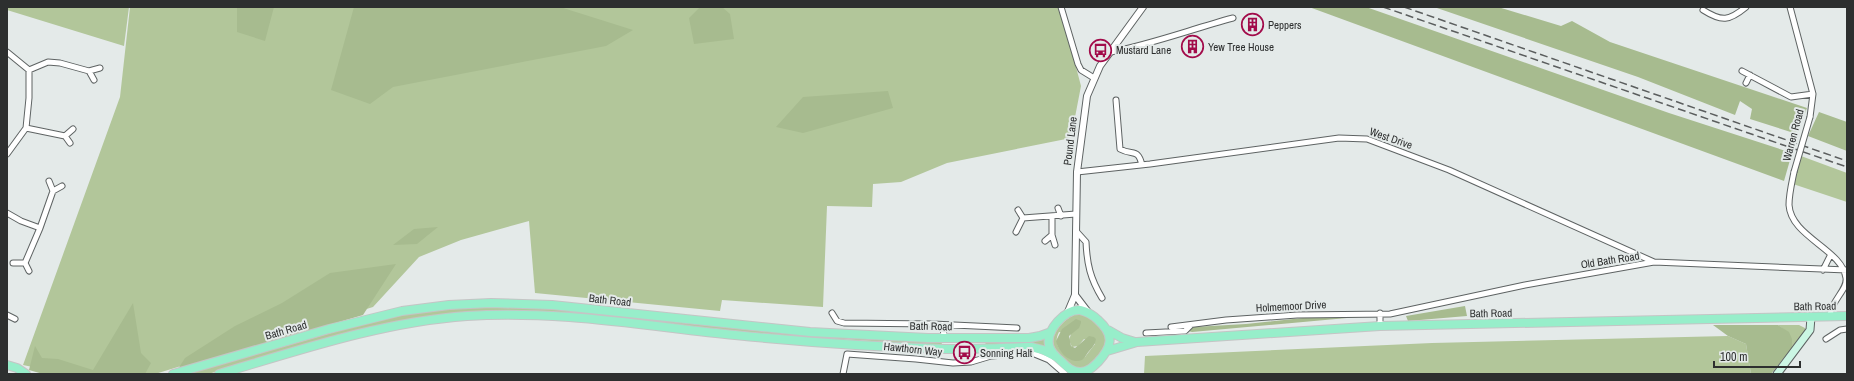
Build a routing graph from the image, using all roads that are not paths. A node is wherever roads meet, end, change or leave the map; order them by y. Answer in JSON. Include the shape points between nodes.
{"nodes":[{"id":1,"x":1061,"y":7,"type":"edge"},
{"id":2,"x":1143,"y":7,"type":"edge"},
{"id":3,"x":1746,"y":7,"type":"edge"},
{"id":4,"x":1790,"y":7,"type":"edge"},
{"id":5,"x":1703,"y":10,"type":"dead end"},
{"id":6,"x":1233,"y":18,"type":"dead end"},
{"id":7,"x":7,"y":52,"type":"edge"},
{"id":8,"x":1111,"y":52,"type":"junction"},
{"id":9,"x":100,"y":68,"type":"dead end"},
{"id":10,"x":29,"y":70,"type":"junction"},
{"id":11,"x":89,"y":71,"type":"junction"},
{"id":12,"x":1742,"y":71,"type":"dead end"},
{"id":13,"x":1750,"y":75,"type":"junction"},
{"id":14,"x":1094,"y":78,"type":"junction"},
{"id":15,"x":94,"y":80,"type":"dead end"},
{"id":16,"x":1746,"y":83,"type":"dead end"},
{"id":17,"x":1813,"y":94,"type":"junction"},
{"id":18,"x":1116,"y":100,"type":"dead end"},
{"id":19,"x":26,"y":128,"type":"junction"},
{"id":20,"x":72,"y":129,"type":"dead end"},
{"id":21,"x":65,"y":136,"type":"junction"},
{"id":22,"x":70,"y":142,"type":"dead end"},
{"id":23,"x":7,"y":154,"type":"edge"},
{"id":24,"x":1142,"y":165,"type":"junction"},
{"id":25,"x":1077,"y":172,"type":"junction"},
{"id":26,"x":48,"y":181,"type":"dead end"},
{"id":27,"x":62,"y":186,"type":"dead end"},
{"id":28,"x":53,"y":191,"type":"junction"},
{"id":29,"x":1058,"y":208,"type":"dead end"},
{"id":30,"x":1018,"y":210,"type":"dead end"},
{"id":31,"x":7,"y":213,"type":"edge"},
{"id":32,"x":1076,"y":214,"type":"junction"},
{"id":33,"x":1061,"y":216,"type":"junction"},
{"id":34,"x":1052,"y":217,"type":"junction"},
{"id":35,"x":1022,"y":218,"type":"junction"},
{"id":36,"x":40,"y":228,"type":"junction"},
{"id":37,"x":1076,"y":230,"type":"junction"},
{"id":38,"x":1016,"y":232,"type":"dead end"},
{"id":39,"x":1052,"y":235,"type":"junction"},
{"id":40,"x":1045,"y":241,"type":"dead end"},
{"id":41,"x":1055,"y":245,"type":"dead end"},
{"id":42,"x":1830,"y":256,"type":"junction"},
{"id":43,"x":1654,"y":262,"type":"junction"},
{"id":44,"x":13,"y":263,"type":"dead end"},
{"id":45,"x":25,"y":264,"type":"junction"},
{"id":46,"x":1823,"y":270,"type":"junction"},
{"id":47,"x":1845,"y":270,"type":"edge"},
{"id":48,"x":28,"y":271,"type":"dead end"},
{"id":49,"x":1846,"y":285,"type":"edge"},
{"id":50,"x":1075,"y":295,"type":"junction"},
{"id":51,"x":1102,"y":298,"type":"dead end"},
{"id":52,"x":1088,"y":312,"type":"junction"},
{"id":53,"x":832,"y":313,"type":"dead end"},
{"id":54,"x":1380,"y":313,"type":"junction"},
{"id":55,"x":1067,"y":314,"type":"junction"},
{"id":56,"x":7,"y":315,"type":"edge"},
{"id":57,"x":1830,"y":316,"type":"junction"},
{"id":58,"x":1847,"y":316,"type":"edge"},
{"id":59,"x":1811,"y":317,"type":"junction"},
{"id":60,"x":15,"y":318,"type":"dead end"},
{"id":61,"x":943,"y":325,"type":"junction"},
{"id":62,"x":1190,"y":325,"type":"junction"},
{"id":63,"x":1380,"y":326,"type":"junction"},
{"id":64,"x":1171,"y":327,"type":"dead end"},
{"id":65,"x":1017,"y":328,"type":"dead end"},
{"id":66,"x":1847,"y":329,"type":"edge"},
{"id":67,"x":1108,"y":330,"type":"junction"},
{"id":68,"x":1051,"y":332,"type":"junction"},
{"id":69,"x":1146,"y":333,"type":"dead end"},
{"id":70,"x":944,"y":338,"type":"junction"},
{"id":71,"x":1826,"y":339,"type":"dead end"},
{"id":72,"x":1137,"y":342,"type":"junction"},
{"id":73,"x":945,"y":349,"type":"junction"},
{"id":74,"x":1107,"y":351,"type":"junction"},
{"id":75,"x":1056,"y":357,"type":"junction"},
{"id":76,"x":7,"y":365,"type":"edge"},
{"id":77,"x":1069,"y":372,"type":"edge"},
{"id":78,"x":1089,"y":372,"type":"edge"},
{"id":79,"x":26,"y":374,"type":"edge"},
{"id":80,"x":173,"y":374,"type":"edge"},
{"id":81,"x":219,"y":374,"type":"edge"},
{"id":82,"x":844,"y":374,"type":"edge"},
{"id":83,"x":1777,"y":374,"type":"edge"}],
"edges":[{"from":1,"to":14,"type":"street","via":[[1078,64],[1081,70]]},
{"from":2,"to":8,"type":"street","name":"Pound Lane"},
{"from":3,"to":5,"type":"street","via":[[1724,20],[1715,18]]},
{"from":4,"to":17,"type":"street","name":"Warren Road"},
{"from":6,"to":8,"type":"street"},
{"from":7,"to":10,"type":"street"},
{"from":8,"to":14,"type":"street","name":"Pound Lane"},
{"from":9,"to":11,"type":"street"},
{"from":10,"to":11,"type":"street","via":[[48,62]]},
{"from":10,"to":19,"type":"street"},
{"from":11,"to":15,"type":"street"},
{"from":12,"to":13,"type":"street"},
{"from":13,"to":16,"type":"street"},
{"from":13,"to":17,"type":"street","via":[[1791,97]]},
{"from":14,"to":25,"type":"street","name":"Pound Lane","via":[[1087,96]]},
{"from":17,"to":42,"type":"street","name":"Warren Road","bridge":true,"via":[[1810,117],[1794,172],[1789,205],[1792,217]]},
{"from":18,"to":24,"type":"street","via":[[1120,148],[1127,152],[1135,152],[1140,156]]},
{"from":19,"to":21,"type":"street"},
{"from":19,"to":23,"type":"street"},
{"from":20,"to":21,"type":"street"},
{"from":21,"to":22,"type":"street"},
{"from":24,"to":25,"type":"street","name":"West Drive"},
{"from":24,"to":43,"type":"street","name":"West Drive","via":[[1339,138],[1367,139],[1448,170]]},
{"from":25,"to":32,"type":"street","name":"Pound Lane"},
{"from":26,"to":28,"type":"street"},
{"from":27,"to":28,"type":"street"},
{"from":28,"to":36,"type":"street"},
{"from":29,"to":33,"type":"street"},
{"from":30,"to":35,"type":"street"},
{"from":31,"to":36,"type":"street"},
{"from":32,"to":33,"type":"street"},
{"from":32,"to":37,"type":"street","name":"Pound Lane"},
{"from":33,"to":34,"type":"street"},
{"from":34,"to":35,"type":"street"},
{"from":34,"to":39,"type":"street"},
{"from":35,"to":38,"type":"street"},
{"from":36,"to":45,"type":"street"},
{"from":37,"to":50,"type":"street","name":"Pound Lane"},
{"from":37,"to":51,"type":"street","via":[[1086,242],[1089,270],[1093,284]]},
{"from":39,"to":40,"type":"street"},
{"from":39,"to":41,"type":"street"},
{"from":42,"to":46,"type":"street"},
{"from":42,"to":47,"type":"street","name":"Warren Road"},
{"from":43,"to":46,"type":"street","name":"Old Bath Road"},
{"from":43,"to":54,"type":"street","name":"Old Bath Road","via":[[1525,285],[1414,310]]},
{"from":44,"to":45,"type":"street"},
{"from":45,"to":48,"type":"street"},
{"from":46,"to":47,"type":"street","name":"Old Bath Road"},
{"from":47,"to":49,"type":"street"},
{"from":49,"to":57,"type":"street","via":[[1832,304]]},
{"from":50,"to":52,"type":"street"},
{"from":50,"to":55,"type":"street","name":"Pound Lane"},
{"from":52,"to":55,"type":"main road","via":[[1074,310]]},
{"from":52,"to":67,"type":"main road"},
{"from":53,"to":61,"type":"street","via":[[837,321],[844,323]]},
{"from":54,"to":62,"type":"street","name":"Holmemoor Drive","via":[[1297,315]]},
{"from":54,"to":63,"type":"street"},
{"from":55,"to":68,"type":"main road"},
{"from":56,"to":60,"type":"street"},
{"from":57,"to":58,"type":"main road","name":"Bath Road"},
{"from":57,"to":59,"type":"main road","name":"Bath Road"},
{"from":59,"to":63,"type":"main road","name":"Bath Road"},
{"from":59,"to":83,"type":"main road","via":[[1810,330]]},
{"from":61,"to":65,"type":"street"},
{"from":61,"to":70,"type":"street"},
{"from":62,"to":64,"type":"street","name":"Holmemoor Drive"},
{"from":62,"to":69,"type":"street","name":"Holmemoor Drive","via":[[1185,331]]},
{"from":63,"to":72,"type":"main road","name":"Bath Road"},
{"from":66,"to":71,"type":"street","via":[[1840,330]]},
{"from":67,"to":72,"type":"main road","name":"Bath Road","via":[[1122,338]]},
{"from":67,"to":74,"type":"main road","via":[[1110,339]]},
{"from":68,"to":70,"type":"main road","name":"Bath Road","via":[[1034,338]]},
{"from":68,"to":75,"type":"main road","via":[[1049,344]]},
{"from":70,"to":73,"type":"main road"},
{"from":70,"to":80,"type":"main road","name":"Bath Road","via":[[810,332],[552,305],[467,304],[402,311],[368,319]]},
{"from":72,"to":74,"type":"main road","name":"Bath Road"},
{"from":73,"to":75,"type":"main road","name":"Bath Road","via":[[1031,347]]},
{"from":73,"to":81,"type":"main road","name":"Bath Road","via":[[792,340],[555,316],[491,315],[427,321],[378,330]]},
{"from":74,"to":78,"type":"main road"},
{"from":75,"to":77,"type":"main road"},
{"from":76,"to":79,"type":"main road"},
{"from":77,"to":78,"type":"main road"},
{"from":77,"to":82,"type":"street","name":"Hawthorn Way","via":[[1049,360],[1032,354],[991,356],[971,362],[953,363],[847,354]]}]}
